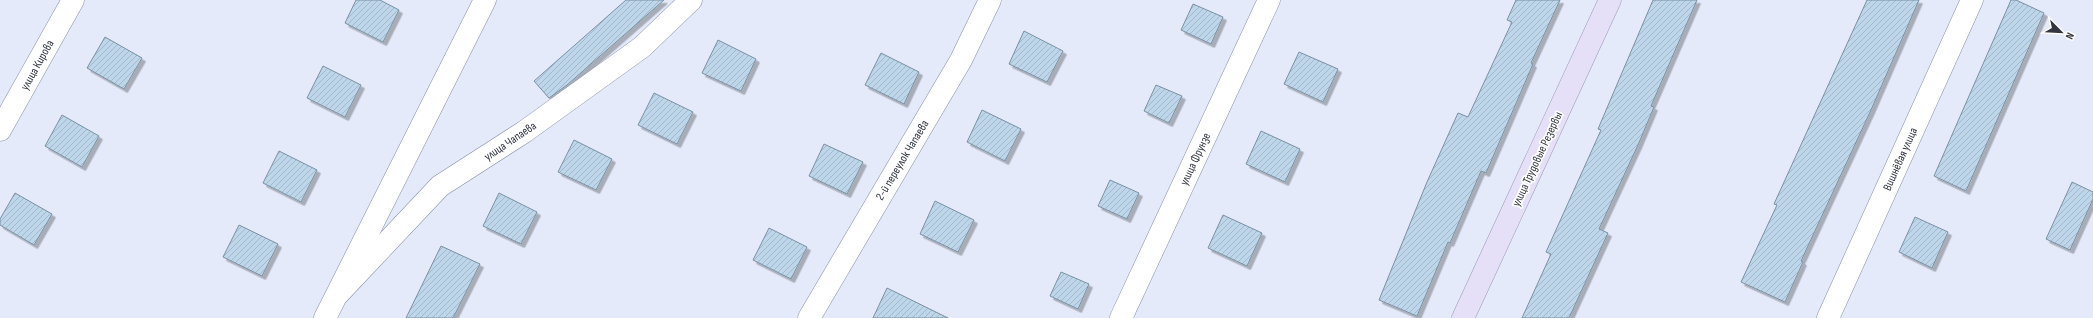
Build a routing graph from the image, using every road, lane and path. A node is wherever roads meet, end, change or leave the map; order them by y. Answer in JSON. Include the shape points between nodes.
{"nodes":[{"id":1,"x":73,"y":0,"type":"edge"},
{"id":2,"x":485,"y":0,"type":"edge"},
{"id":3,"x":691,"y":0,"type":"edge"},
{"id":4,"x":990,"y":0,"type":"edge"},
{"id":5,"x":1269,"y":0,"type":"edge"},
{"id":6,"x":1610,"y":0,"type":"edge"},
{"id":7,"x":1972,"y":0,"type":"edge"},
{"id":8,"x":0,"y":130,"type":"edge"},
{"id":9,"x":339,"y":293,"type":"junction"},
{"id":10,"x":325,"y":318,"type":"edge"},
{"id":11,"x":809,"y":318,"type":"edge"},
{"id":12,"x":1122,"y":318,"type":"edge"},
{"id":13,"x":1463,"y":318,"type":"edge"},
{"id":14,"x":1828,"y":318,"type":"edge"}],
"edges":[{"from":1,"to":8,"type":"street","name":"улица Кирова"},
{"from":2,"to":9,"type":"street","name":"улица Чапаева"},
{"from":3,"to":9,"type":"street","name":"улица Чапаева","via":[[642,48],[524,132],[440,186]]},
{"from":4,"to":11,"type":"street","name":"2-й переулок Чапаева","via":[[961,60]]},
{"from":5,"to":12,"type":"street","name":"улица Фрунзе"},
{"from":6,"to":13,"type":"main road","name":"улица Трудовые Резервы"},
{"from":7,"to":14,"type":"street","name":"Вишнёвая улица"},
{"from":9,"to":10,"type":"street","name":"улица Чапаева"}]}
